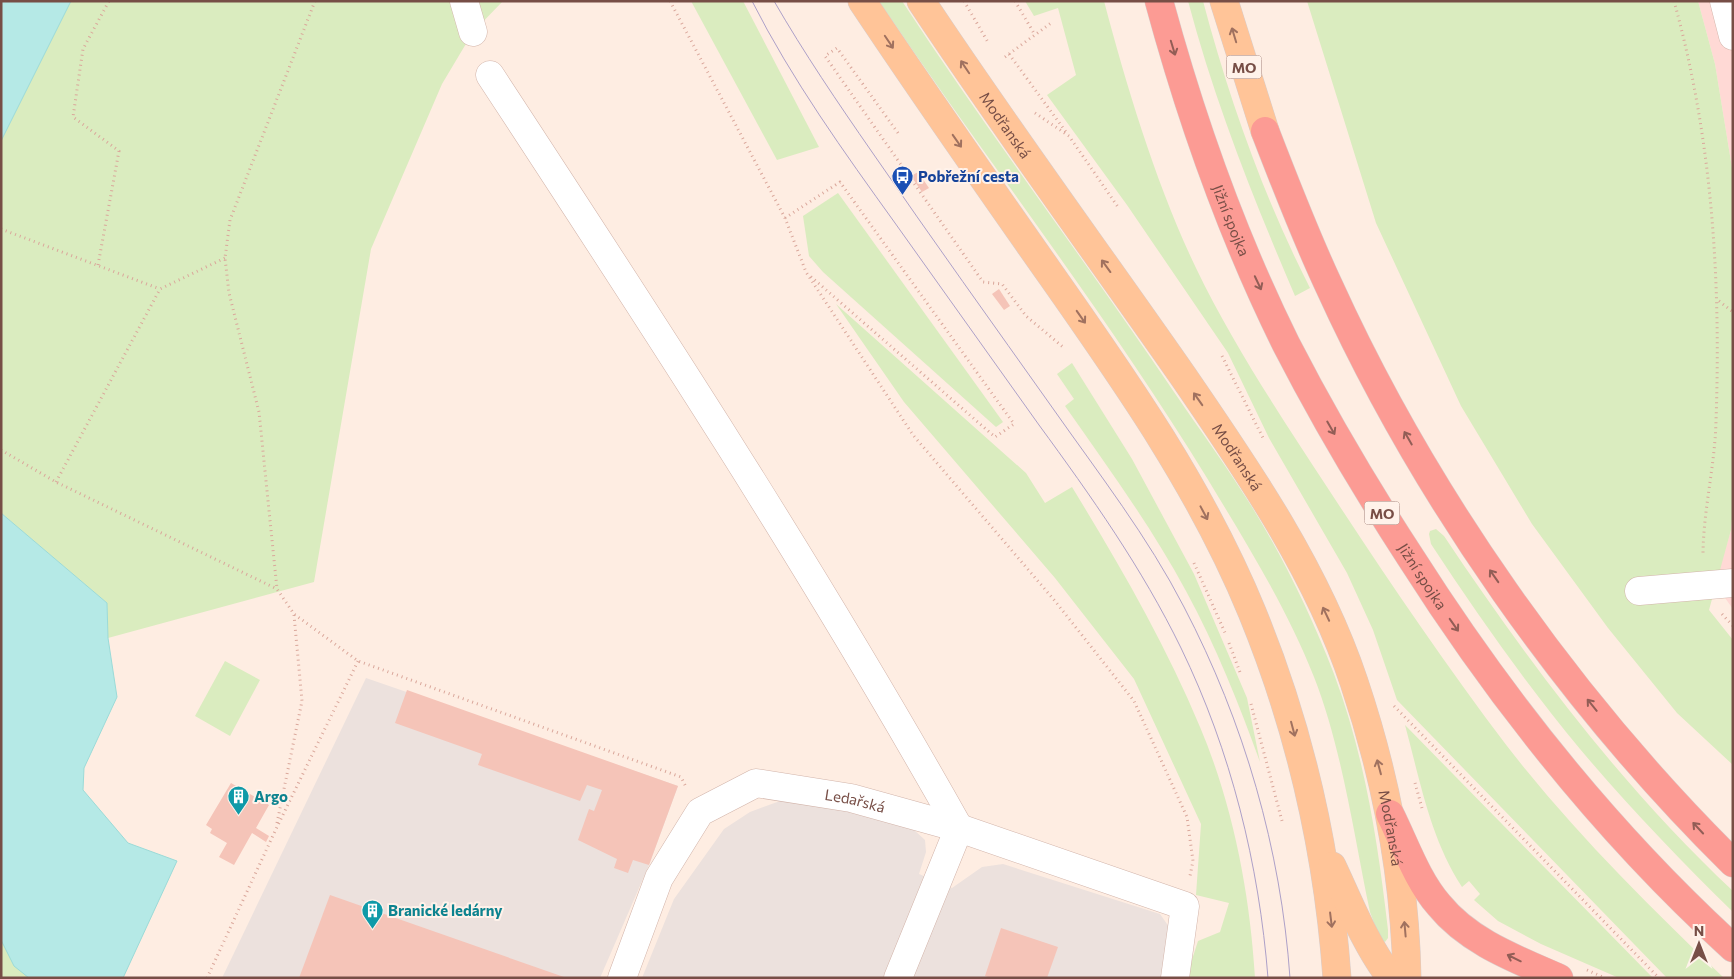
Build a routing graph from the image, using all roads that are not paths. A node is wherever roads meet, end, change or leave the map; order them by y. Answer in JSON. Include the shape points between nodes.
{"nodes":[{"id":1,"x":464,"y":1,"type":"edge"},
{"id":2,"x":862,"y":1,"type":"edge"},
{"id":3,"x":921,"y":1,"type":"edge"},
{"id":4,"x":1159,"y":1,"type":"edge"},
{"id":5,"x":1224,"y":1,"type":"edge"},
{"id":6,"x":1724,"y":1,"type":"edge"},
{"id":7,"x":473,"y":32,"type":"dead end"},
{"id":8,"x":1733,"y":36,"type":"edge"},
{"id":9,"x":490,"y":75,"type":"dead end"},
{"id":10,"x":1265,"y":131,"type":"joint"},
{"id":11,"x":1733,"y":583,"type":"edge"},
{"id":12,"x":1639,"y":591,"type":"dead end"},
{"id":13,"x":1390,"y":814,"type":"junction"},
{"id":14,"x":959,"y":828,"type":"junction"},
{"id":15,"x":1319,"y":837,"type":"junction"},
{"id":16,"x":1733,"y":863,"type":"edge"},
{"id":17,"x":1733,"y":948,"type":"edge"},
{"id":18,"x":622,"y":978,"type":"edge"},
{"id":19,"x":898,"y":978,"type":"edge"},
{"id":20,"x":1175,"y":978,"type":"edge"},
{"id":21,"x":1336,"y":978,"type":"edge"},
{"id":22,"x":1391,"y":978,"type":"edge"},
{"id":23,"x":1408,"y":978,"type":"edge"},
{"id":24,"x":1559,"y":978,"type":"edge"}],
"edges":[{"from":1,"to":7,"type":"street"},
{"from":2,"to":15,"type":"main road","one_way":true,"via":[[1138,398],[1186,478],[1228,559],[1267,649],[1291,721]]},
{"from":13,"to":3,"type":"main road","name":"Modřanská","one_way":true,"via":[[1354,680],[1328,617],[1263,495]]},
{"from":4,"to":17,"type":"highway","name":"Jižní spojka","number":"MO","one_way":true,"via":[[1191,109],[1248,262],[1323,415],[1369,493],[1446,614],[1546,749],[1645,862]]},
{"from":10,"to":5,"type":"main road","number":"MO","one_way":true},
{"from":6,"to":8,"type":"street"},
{"from":9,"to":14,"type":"street","via":[[688,378],[906,733]]},
{"from":16,"to":10,"type":"highway","number":"MO","one_way":true,"via":[[1648,774],[1549,652],[1477,550],[1405,433],[1366,361],[1322,270]]},
{"from":11,"to":12,"type":"street"},
{"from":23,"to":13,"type":"main road","name":"Modřanská","one_way":true,"via":[[1400,879]]},
{"from":24,"to":13,"type":"highway","one_way":true,"via":[[1491,946],[1451,919],[1425,885]]},
{"from":14,"to":18,"type":"street","name":"Ledařská","via":[[851,798],[756,783],[700,812],[659,878]]},
{"from":14,"to":19,"type":"street"},
{"from":14,"to":20,"type":"street","name":"Ledařská","via":[[1185,906]]},
{"from":15,"to":21,"type":"main road","one_way":true},
{"from":15,"to":22,"type":"main road","via":[[1360,927]]}]}
